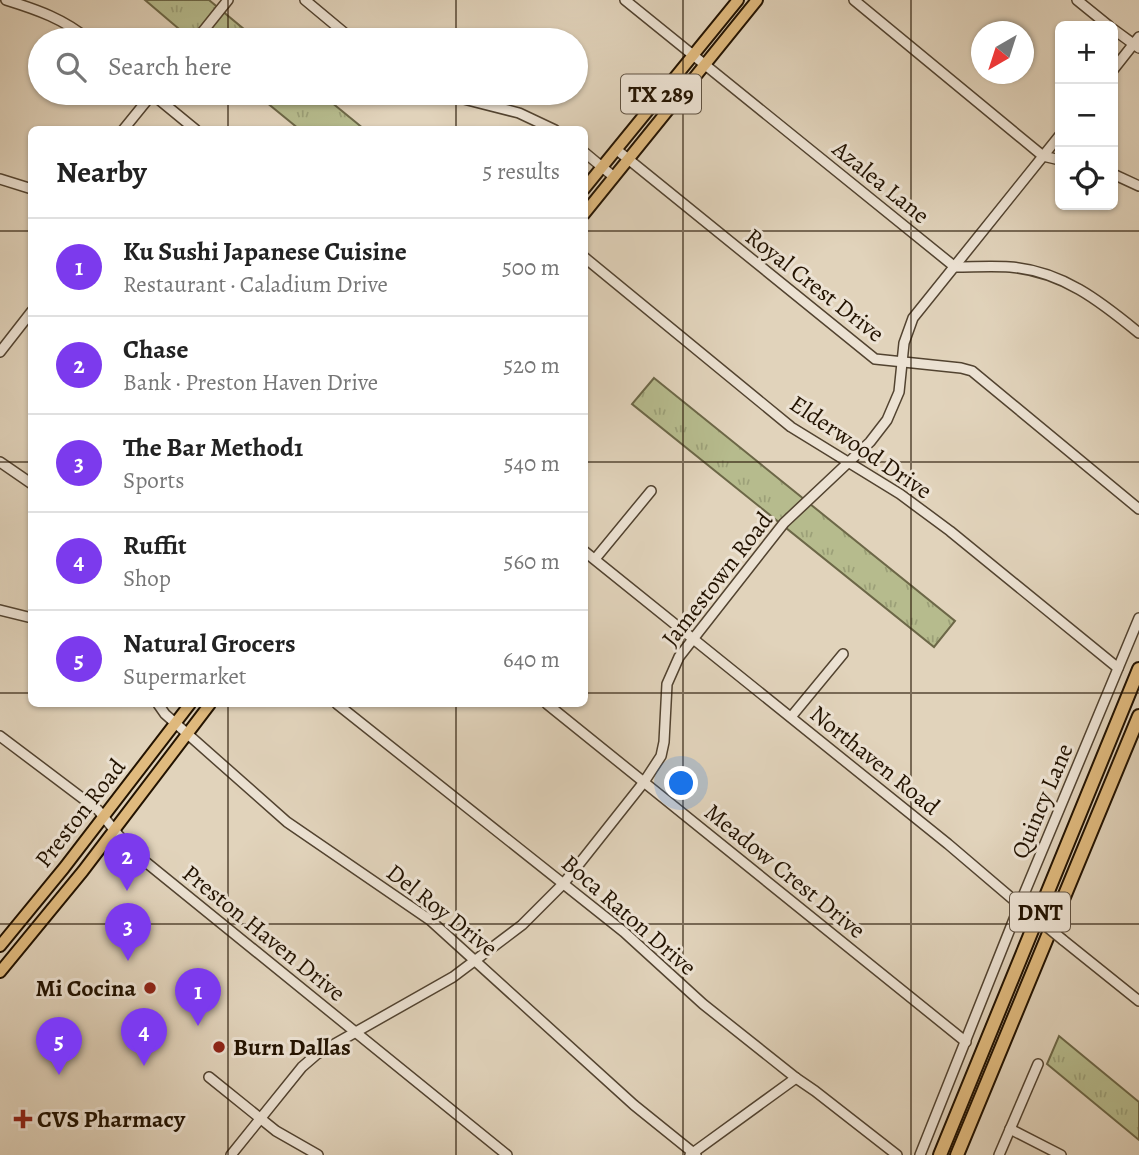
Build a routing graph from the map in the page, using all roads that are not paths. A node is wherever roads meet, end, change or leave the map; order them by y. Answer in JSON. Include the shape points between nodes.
{"nodes":[{"id":1,"x":6,"y":0,"type":"edge"},
{"id":2,"x":228,"y":0,"type":"edge"},
{"id":3,"x":305,"y":0,"type":"edge"},
{"id":4,"x":625,"y":0,"type":"edge"},
{"id":5,"x":738,"y":0,"type":"edge"},
{"id":6,"x":758,"y":0,"type":"edge"},
{"id":7,"x":854,"y":0,"type":"edge"},
{"id":8,"x":1077,"y":0,"type":"edge"},
{"id":9,"x":1102,"y":21,"type":"edge"},
{"id":10,"x":73,"y":28,"type":"edge"},
{"id":11,"x":206,"y":28,"type":"edge"},
{"id":12,"x":339,"y":28,"type":"edge"},
{"id":13,"x":1118,"y":32,"type":"edge"},
{"id":14,"x":1137,"y":44,"type":"edge"},
{"id":15,"x":694,"y":54,"type":"junction"},
{"id":16,"x":705,"y":64,"type":"junction"},
{"id":17,"x":1118,"y":65,"type":"edge"},
{"id":18,"x":143,"y":105,"type":"edge"},
{"id":19,"x":166,"y":105,"type":"edge"},
{"id":20,"x":487,"y":105,"type":"edge"},
{"id":21,"x":126,"y":126,"type":"edge"},
{"id":22,"x":191,"y":126,"type":"edge"},
{"id":23,"x":547,"y":126,"type":"edge"},
{"id":24,"x":1055,"y":141,"type":"edge"},
{"id":25,"x":617,"y":150,"type":"junction"},
{"id":26,"x":588,"y":155,"type":"edge"},
{"id":27,"x":1043,"y":156,"type":"junction"},
{"id":28,"x":1055,"y":159,"type":"edge"},
{"id":29,"x":628,"y":160,"type":"junction"},
{"id":30,"x":603,"y":168,"type":"junction"},
{"id":31,"x":1118,"y":176,"type":"edge"},
{"id":32,"x":614,"y":177,"type":"junction"},
{"id":33,"x":0,"y":178,"type":"edge"},
{"id":34,"x":588,"y":185,"type":"edge"},
{"id":35,"x":1139,"y":186,"type":"edge"},
{"id":36,"x":28,"y":188,"type":"edge"},
{"id":37,"x":588,"y":209,"type":"edge"},
{"id":38,"x":588,"y":260,"type":"edge"},
{"id":39,"x":955,"y":267,"type":"junction"},
{"id":40,"x":28,"y":319,"type":"edge"},
{"id":41,"x":1139,"y":333,"type":"edge"},
{"id":42,"x":0,"y":352,"type":"edge"},
{"id":43,"x":902,"y":363,"type":"junction"},
{"id":44,"x":0,"y":462,"type":"edge"},
{"id":45,"x":848,"y":463,"type":"junction"},
{"id":46,"x":28,"y":481,"type":"edge"},
{"id":47,"x":651,"y":491,"type":"dead end"},
{"id":48,"x":1139,"y":509,"type":"edge"},
{"id":49,"x":588,"y":554,"type":"edge"},
{"id":50,"x":595,"y":559,"type":"junction"},
{"id":51,"x":0,"y":610,"type":"edge"},
{"id":52,"x":28,"y":617,"type":"edge"},
{"id":53,"x":1139,"y":618,"type":"edge"},
{"id":54,"x":693,"y":638,"type":"junction"},
{"id":55,"x":843,"y":654,"type":"dead end"},
{"id":56,"x":1118,"y":668,"type":"junction"},
{"id":57,"x":1139,"y":669,"type":"edge"},
{"id":58,"x":160,"y":707,"type":"edge"},
{"id":59,"x":188,"y":707,"type":"edge"},
{"id":60,"x":208,"y":707,"type":"edge"},
{"id":61,"x":341,"y":707,"type":"edge"},
{"id":62,"x":551,"y":707,"type":"edge"},
{"id":63,"x":1139,"y":716,"type":"edge"},
{"id":64,"x":791,"y":717,"type":"junction"},
{"id":65,"x":176,"y":723,"type":"junction"},
{"id":66,"x":188,"y":733,"type":"junction"},
{"id":67,"x":0,"y":736,"type":"edge"},
{"id":68,"x":644,"y":782,"type":"junction"},
{"id":69,"x":104,"y":816,"type":"junction"},
{"id":70,"x":114,"y":830,"type":"junction"},
{"id":71,"x":64,"y":868,"type":"junction"},
{"id":72,"x":78,"y":878,"type":"junction"},
{"id":73,"x":564,"y":883,"type":"junction"},
{"id":74,"x":1020,"y":905,"type":"junction"},
{"id":75,"x":17,"y":927,"type":"junction"},
{"id":76,"x":31,"y":935,"type":"junction"},
{"id":77,"x":0,"y":946,"type":"edge"},
{"id":78,"x":476,"y":960,"type":"junction"},
{"id":79,"x":0,"y":972,"type":"edge"},
{"id":80,"x":1139,"y":1001,"type":"edge"},
{"id":81,"x":355,"y":1032,"type":"junction"},
{"id":82,"x":966,"y":1042,"type":"junction"},
{"id":83,"x":1038,"y":1064,"type":"dead end"},
{"id":84,"x":209,"y":1077,"type":"dead end"},
{"id":85,"x":796,"y":1078,"type":"junction"},
{"id":86,"x":260,"y":1118,"type":"junction"},
{"id":87,"x":1010,"y":1129,"type":"junction"},
{"id":88,"x":693,"y":1154,"type":"edge"},
{"id":89,"x":231,"y":1155,"type":"edge"},
{"id":90,"x":318,"y":1155,"type":"edge"},
{"id":91,"x":507,"y":1155,"type":"edge"},
{"id":92,"x":897,"y":1155,"type":"edge"},
{"id":93,"x":920,"y":1155,"type":"edge"},
{"id":94,"x":940,"y":1155,"type":"edge"},
{"id":95,"x":957,"y":1155,"type":"edge"},
{"id":96,"x":999,"y":1155,"type":"edge"},
{"id":97,"x":1061,"y":1155,"type":"edge"}],
"edges":[{"from":1,"to":10,"type":"street","via":[[47,13]]},
{"from":2,"to":11,"type":"street"},
{"from":3,"to":12,"type":"street"},
{"from":4,"to":15,"type":"street","name":"Azalea Lane"},
{"from":5,"to":15,"type":"main road","number":"TX 289"},
{"from":6,"to":16,"type":"main road","number":"TX 289"},
{"from":7,"to":27,"type":"street"},
{"from":8,"to":9,"type":"street"},
{"from":13,"to":14,"type":"street"},
{"from":14,"to":17,"type":"street"},
{"from":15,"to":16,"type":"street","name":"Azalea Lane"},
{"from":15,"to":25,"type":"main road","number":"TX 289"},
{"from":16,"to":29,"type":"main road","number":"TX 289"},
{"from":16,"to":39,"type":"street","name":"Azalea Lane"},
{"from":18,"to":21,"type":"street"},
{"from":19,"to":22,"type":"street"},
{"from":20,"to":23,"type":"street"},
{"from":24,"to":27,"type":"street","name":"Jamestown Road"},
{"from":25,"to":29,"type":"street","name":"Royal Crest Drive"},
{"from":25,"to":30,"type":"main road","number":"TX 289"},
{"from":26,"to":30,"type":"street"},
{"from":27,"to":28,"type":"street"},
{"from":27,"to":39,"type":"street","name":"Jamestown Road"},
{"from":29,"to":32,"type":"main road","number":"TX 289"},
{"from":29,"to":43,"type":"street","name":"Royal Crest Drive","via":[[864,351],[875,359]]},
{"from":30,"to":32,"type":"street"},
{"from":30,"to":34,"type":"main road","number":"TX 289"},
{"from":31,"to":35,"type":"street"},
{"from":32,"to":37,"type":"main road","number":"TX 289"},
{"from":33,"to":36,"type":"street"},
{"from":38,"to":45,"type":"street","name":"Elderwood Drive","via":[[791,427]]},
{"from":39,"to":41,"type":"street","via":[[1011,267],[1059,278],[1101,302]]},
{"from":39,"to":43,"type":"street","name":"Jamestown Road","via":[[913,318]]},
{"from":40,"to":42,"type":"street"},
{"from":43,"to":45,"type":"street","name":"Jamestown Road","via":[[899,392],[887,420]]},
{"from":43,"to":48,"type":"street","name":"Royal Crest Drive","via":[[961,368],[981,377]]},
{"from":44,"to":46,"type":"street"},
{"from":45,"to":54,"type":"street","name":"Jamestown Road","via":[[784,523]]},
{"from":45,"to":56,"type":"street","name":"Elderwood Drive","via":[[950,531]]},
{"from":47,"to":50,"type":"street"},
{"from":49,"to":50,"type":"street","name":"Northaven Road"},
{"from":50,"to":54,"type":"street","name":"Northaven Road"},
{"from":51,"to":52,"type":"street"},
{"from":53,"to":56,"type":"street","name":"Quincy Lane"},
{"from":54,"to":64,"type":"street","name":"Northaven Road"},
{"from":54,"to":68,"type":"street","name":"Jamestown Road","via":[[672,670],[665,697],[661,756]]},
{"from":55,"to":64,"type":"street"},
{"from":56,"to":74,"type":"street","name":"Quincy Lane"},
{"from":57,"to":94,"type":"highway","number":"DNT"},
{"from":58,"to":65,"type":"street","name":"Del Roy Drive"},
{"from":59,"to":65,"type":"main road","name":"Preston Road"},
{"from":60,"to":66,"type":"main road","name":"Preston Road"},
{"from":61,"to":73,"type":"street","name":"Boca Raton Drive"},
{"from":62,"to":68,"type":"street","name":"Meadow Crest Drive"},
{"from":63,"to":95,"type":"highway","number":"DNT"},
{"from":64,"to":74,"type":"street","name":"Northaven Road"},
{"from":65,"to":66,"type":"street","name":"Del Roy Drive"},
{"from":65,"to":69,"type":"main road","name":"Preston Road"},
{"from":66,"to":70,"type":"main road","name":"Preston Road"},
{"from":66,"to":78,"type":"street","name":"Del Roy Drive","via":[[287,822],[412,906]]},
{"from":67,"to":69,"type":"street","name":"Preston Haven Drive"},
{"from":68,"to":73,"type":"street","name":"Jamestown Road"},
{"from":68,"to":82,"type":"street","name":"Meadow Crest Drive"},
{"from":69,"to":70,"type":"street","name":"Preston Haven Drive"},
{"from":69,"to":71,"type":"main road","name":"Preston Road"},
{"from":70,"to":72,"type":"main road","name":"Preston Road"},
{"from":70,"to":81,"type":"street","name":"Preston Haven Drive","via":[[142,859]]},
{"from":71,"to":72,"type":"main road"},
{"from":71,"to":75,"type":"main road","name":"Preston Road"},
{"from":72,"to":76,"type":"main road","name":"Preston Road"},
{"from":73,"to":78,"type":"street","name":"Jamestown Road","via":[[522,925]]},
{"from":73,"to":85,"type":"street","name":"Boca Raton Drive"},
{"from":74,"to":80,"type":"street","name":"Northaven Road","bridge":true},
{"from":74,"to":82,"type":"street","name":"Quincy Lane"},
{"from":75,"to":76,"type":"main road"},
{"from":75,"to":77,"type":"main road","name":"Preston Road"},
{"from":76,"to":79,"type":"main road","name":"Preston Road"},
{"from":78,"to":81,"type":"street","name":"Jamestown Road"},
{"from":78,"to":88,"type":"street","name":"Del Roy Drive"},
{"from":81,"to":86,"type":"street","name":"Jamestown Road","via":[[309,1061]]},
{"from":81,"to":91,"type":"street","name":"Preston Haven Drive"},
{"from":82,"to":93,"type":"street","name":"Quincy Lane"},
{"from":83,"to":87,"type":"street"},
{"from":84,"to":86,"type":"street"},
{"from":85,"to":88,"type":"street"},
{"from":85,"to":92,"type":"street","name":"Boca Raton Drive"},
{"from":86,"to":89,"type":"street","name":"Jamestown Road"},
{"from":86,"to":90,"type":"street"},
{"from":87,"to":96,"type":"street"},
{"from":87,"to":97,"type":"street"}]}
